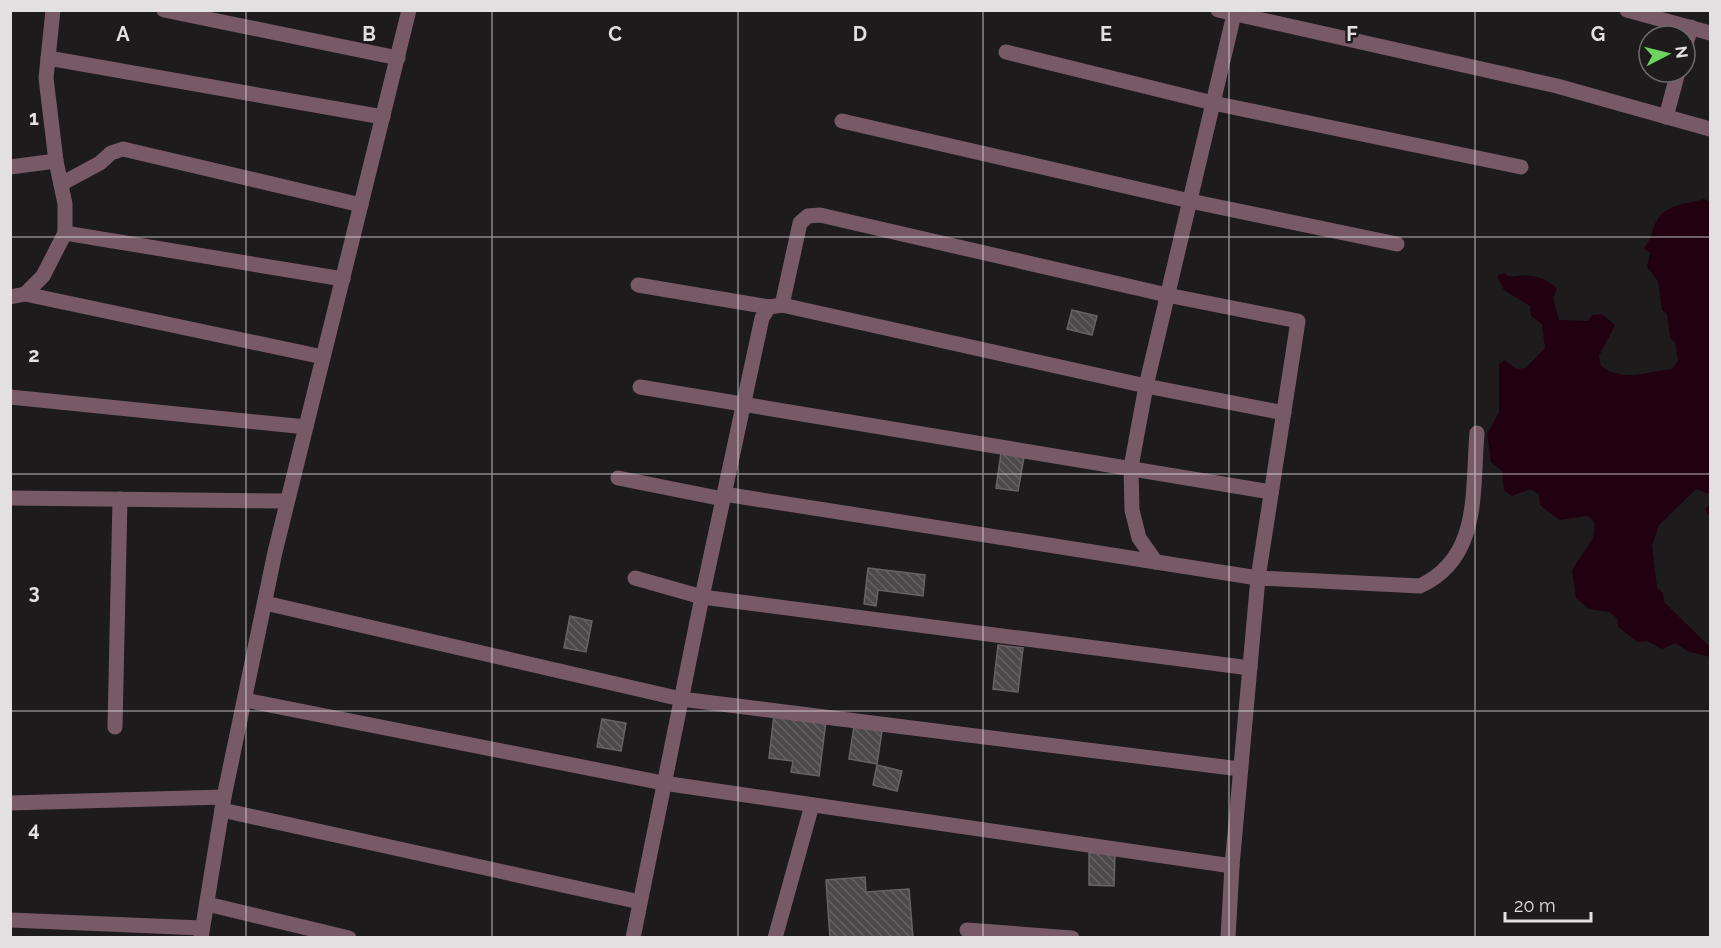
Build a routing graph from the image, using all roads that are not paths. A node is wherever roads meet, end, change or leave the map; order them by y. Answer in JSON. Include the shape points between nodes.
{"nodes":[{"id":1,"x":52,"y":10,"type":"edge"},
{"id":2,"x":164,"y":10,"type":"edge"},
{"id":3,"x":409,"y":10,"type":"edge"},
{"id":4,"x":1218,"y":10,"type":"edge"},
{"id":5,"x":1627,"y":10,"type":"edge"},
{"id":6,"x":1235,"y":13,"type":"edge"},
{"id":7,"x":1680,"y":24,"type":"edge"},
{"id":8,"x":1006,"y":52,"type":"dead end"},
{"id":9,"x":48,"y":58,"type":"junction"},
{"id":10,"x":398,"y":58,"type":"junction"},
{"id":11,"x":1675,"y":84,"type":"edge"},
{"id":12,"x":1213,"y":104,"type":"junction"},
{"id":13,"x":383,"y":117,"type":"junction"},
{"id":14,"x":1666,"y":117,"type":"junction"},
{"id":15,"x":842,"y":121,"type":"dead end"},
{"id":16,"x":1710,"y":129,"type":"edge"},
{"id":17,"x":56,"y":161,"type":"junction"},
{"id":18,"x":10,"y":167,"type":"edge"},
{"id":19,"x":1521,"y":167,"type":"dead end"},
{"id":20,"x":61,"y":184,"type":"junction"},
{"id":21,"x":1190,"y":201,"type":"junction"},
{"id":22,"x":361,"y":205,"type":"junction"},
{"id":23,"x":65,"y":233,"type":"junction"},
{"id":24,"x":1397,"y":244,"type":"dead end"},
{"id":25,"x":343,"y":279,"type":"junction"},
{"id":26,"x":638,"y":285,"type":"dead end"},
{"id":27,"x":1167,"y":295,"type":"junction"},
{"id":28,"x":18,"y":296,"type":"edge"},
{"id":29,"x":776,"y":306,"type":"junction"},
{"id":30,"x":323,"y":357,"type":"junction"},
{"id":31,"x":1146,"y":386,"type":"junction"},
{"id":32,"x":640,"y":387,"type":"dead end"},
{"id":33,"x":10,"y":397,"type":"edge"},
{"id":34,"x":743,"y":405,"type":"junction"},
{"id":35,"x":1284,"y":413,"type":"junction"},
{"id":36,"x":306,"y":427,"type":"junction"},
{"id":37,"x":1477,"y":434,"type":"dead end"},
{"id":38,"x":1131,"y":467,"type":"junction"},
{"id":39,"x":618,"y":478,"type":"dead end"},
{"id":40,"x":1271,"y":492,"type":"junction"},
{"id":41,"x":723,"y":496,"type":"junction"},
{"id":42,"x":10,"y":498,"type":"edge"},
{"id":43,"x":120,"y":499,"type":"junction"},
{"id":44,"x":287,"y":501,"type":"junction"},
{"id":45,"x":1156,"y":562,"type":"junction"},
{"id":46,"x":635,"y":578,"type":"dead end"},
{"id":47,"x":1258,"y":578,"type":"junction"},
{"id":48,"x":702,"y":597,"type":"junction"},
{"id":49,"x":265,"y":603,"type":"junction"},
{"id":50,"x":1250,"y":668,"type":"junction"},
{"id":51,"x":681,"y":699,"type":"junction"},
{"id":52,"x":245,"y":700,"type":"junction"},
{"id":53,"x":115,"y":727,"type":"dead end"},
{"id":54,"x":1240,"y":769,"type":"junction"},
{"id":55,"x":663,"y":783,"type":"junction"},
{"id":56,"x":10,"y":803,"type":"edge"},
{"id":57,"x":223,"y":803,"type":"junction"},
{"id":58,"x":812,"y":805,"type":"junction"},
{"id":59,"x":1232,"y":866,"type":"junction"},
{"id":60,"x":640,"y":902,"type":"junction"},
{"id":61,"x":207,"y":904,"type":"junction"},
{"id":62,"x":10,"y":920,"type":"edge"},
{"id":63,"x":967,"y":930,"type":"dead end"},
{"id":64,"x":202,"y":933,"type":"edge"},
{"id":65,"x":350,"y":938,"type":"edge"},
{"id":66,"x":633,"y":938,"type":"edge"},
{"id":67,"x":775,"y":938,"type":"edge"},
{"id":68,"x":1072,"y":938,"type":"edge"},
{"id":69,"x":1228,"y":938,"type":"edge"}],
"edges":[{"from":1,"to":9,"type":"street"},
{"from":2,"to":10,"type":"street"},
{"from":3,"to":10,"type":"street"},
{"from":4,"to":6,"type":"street"},
{"from":5,"to":7,"type":"street"},
{"from":6,"to":12,"type":"street"},
{"from":6,"to":14,"type":"street","via":[[1557,86]]},
{"from":8,"to":12,"type":"street"},
{"from":9,"to":13,"type":"street"},
{"from":9,"to":17,"type":"street","via":[[46,78]]},
{"from":10,"to":13,"type":"street"},
{"from":11,"to":14,"type":"street"},
{"from":12,"to":19,"type":"street"},
{"from":12,"to":21,"type":"street"},
{"from":13,"to":22,"type":"street"},
{"from":14,"to":16,"type":"street"},
{"from":15,"to":21,"type":"street"},
{"from":17,"to":18,"type":"street"},
{"from":17,"to":20,"type":"street"},
{"from":20,"to":22,"type":"street","via":[[123,149]]},
{"from":20,"to":23,"type":"street"},
{"from":21,"to":24,"type":"street"},
{"from":21,"to":27,"type":"street"},
{"from":22,"to":25,"type":"street"},
{"from":23,"to":25,"type":"street"},
{"from":23,"to":28,"type":"street","via":[[43,276]]},
{"from":25,"to":30,"type":"street"},
{"from":26,"to":29,"type":"street"},
{"from":27,"to":29,"type":"street","via":[[820,215],[808,216],[800,223]]},
{"from":27,"to":31,"type":"street"},
{"from":27,"to":35,"type":"street","via":[[1298,321]]},
{"from":28,"to":30,"type":"street"},
{"from":29,"to":31,"type":"street"},
{"from":29,"to":34,"type":"street","via":[[762,318]]},
{"from":30,"to":36,"type":"street"},
{"from":31,"to":35,"type":"street"},
{"from":31,"to":38,"type":"street"},
{"from":32,"to":34,"type":"street"},
{"from":33,"to":36,"type":"street"},
{"from":34,"to":38,"type":"street"},
{"from":34,"to":41,"type":"street"},
{"from":35,"to":40,"type":"street"},
{"from":36,"to":44,"type":"street"},
{"from":37,"to":47,"type":"street","via":[[1468,534],[1457,557],[1435,579],[1420,586]]},
{"from":38,"to":40,"type":"street"},
{"from":38,"to":45,"type":"street","via":[[1132,510],[1139,538]]},
{"from":39,"to":41,"type":"street"},
{"from":40,"to":47,"type":"street"},
{"from":41,"to":45,"type":"street"},
{"from":41,"to":48,"type":"street"},
{"from":42,"to":43,"type":"street"},
{"from":43,"to":44,"type":"street"},
{"from":43,"to":53,"type":"street"},
{"from":44,"to":49,"type":"street"},
{"from":45,"to":47,"type":"street"},
{"from":46,"to":48,"type":"street"},
{"from":47,"to":50,"type":"street"},
{"from":48,"to":50,"type":"street"},
{"from":48,"to":51,"type":"street"},
{"from":49,"to":51,"type":"street"},
{"from":49,"to":52,"type":"street"},
{"from":50,"to":54,"type":"street"},
{"from":51,"to":54,"type":"street"},
{"from":51,"to":55,"type":"street"},
{"from":52,"to":55,"type":"street"},
{"from":52,"to":57,"type":"street"},
{"from":54,"to":59,"type":"street"},
{"from":55,"to":58,"type":"street"},
{"from":55,"to":60,"type":"street"},
{"from":56,"to":57,"type":"street"},
{"from":57,"to":60,"type":"street"},
{"from":57,"to":61,"type":"street"},
{"from":58,"to":59,"type":"street"},
{"from":58,"to":67,"type":"street"},
{"from":59,"to":69,"type":"street"},
{"from":60,"to":66,"type":"street"},
{"from":61,"to":64,"type":"street"},
{"from":61,"to":65,"type":"street"},
{"from":62,"to":64,"type":"street"},
{"from":63,"to":68,"type":"street"}]}
